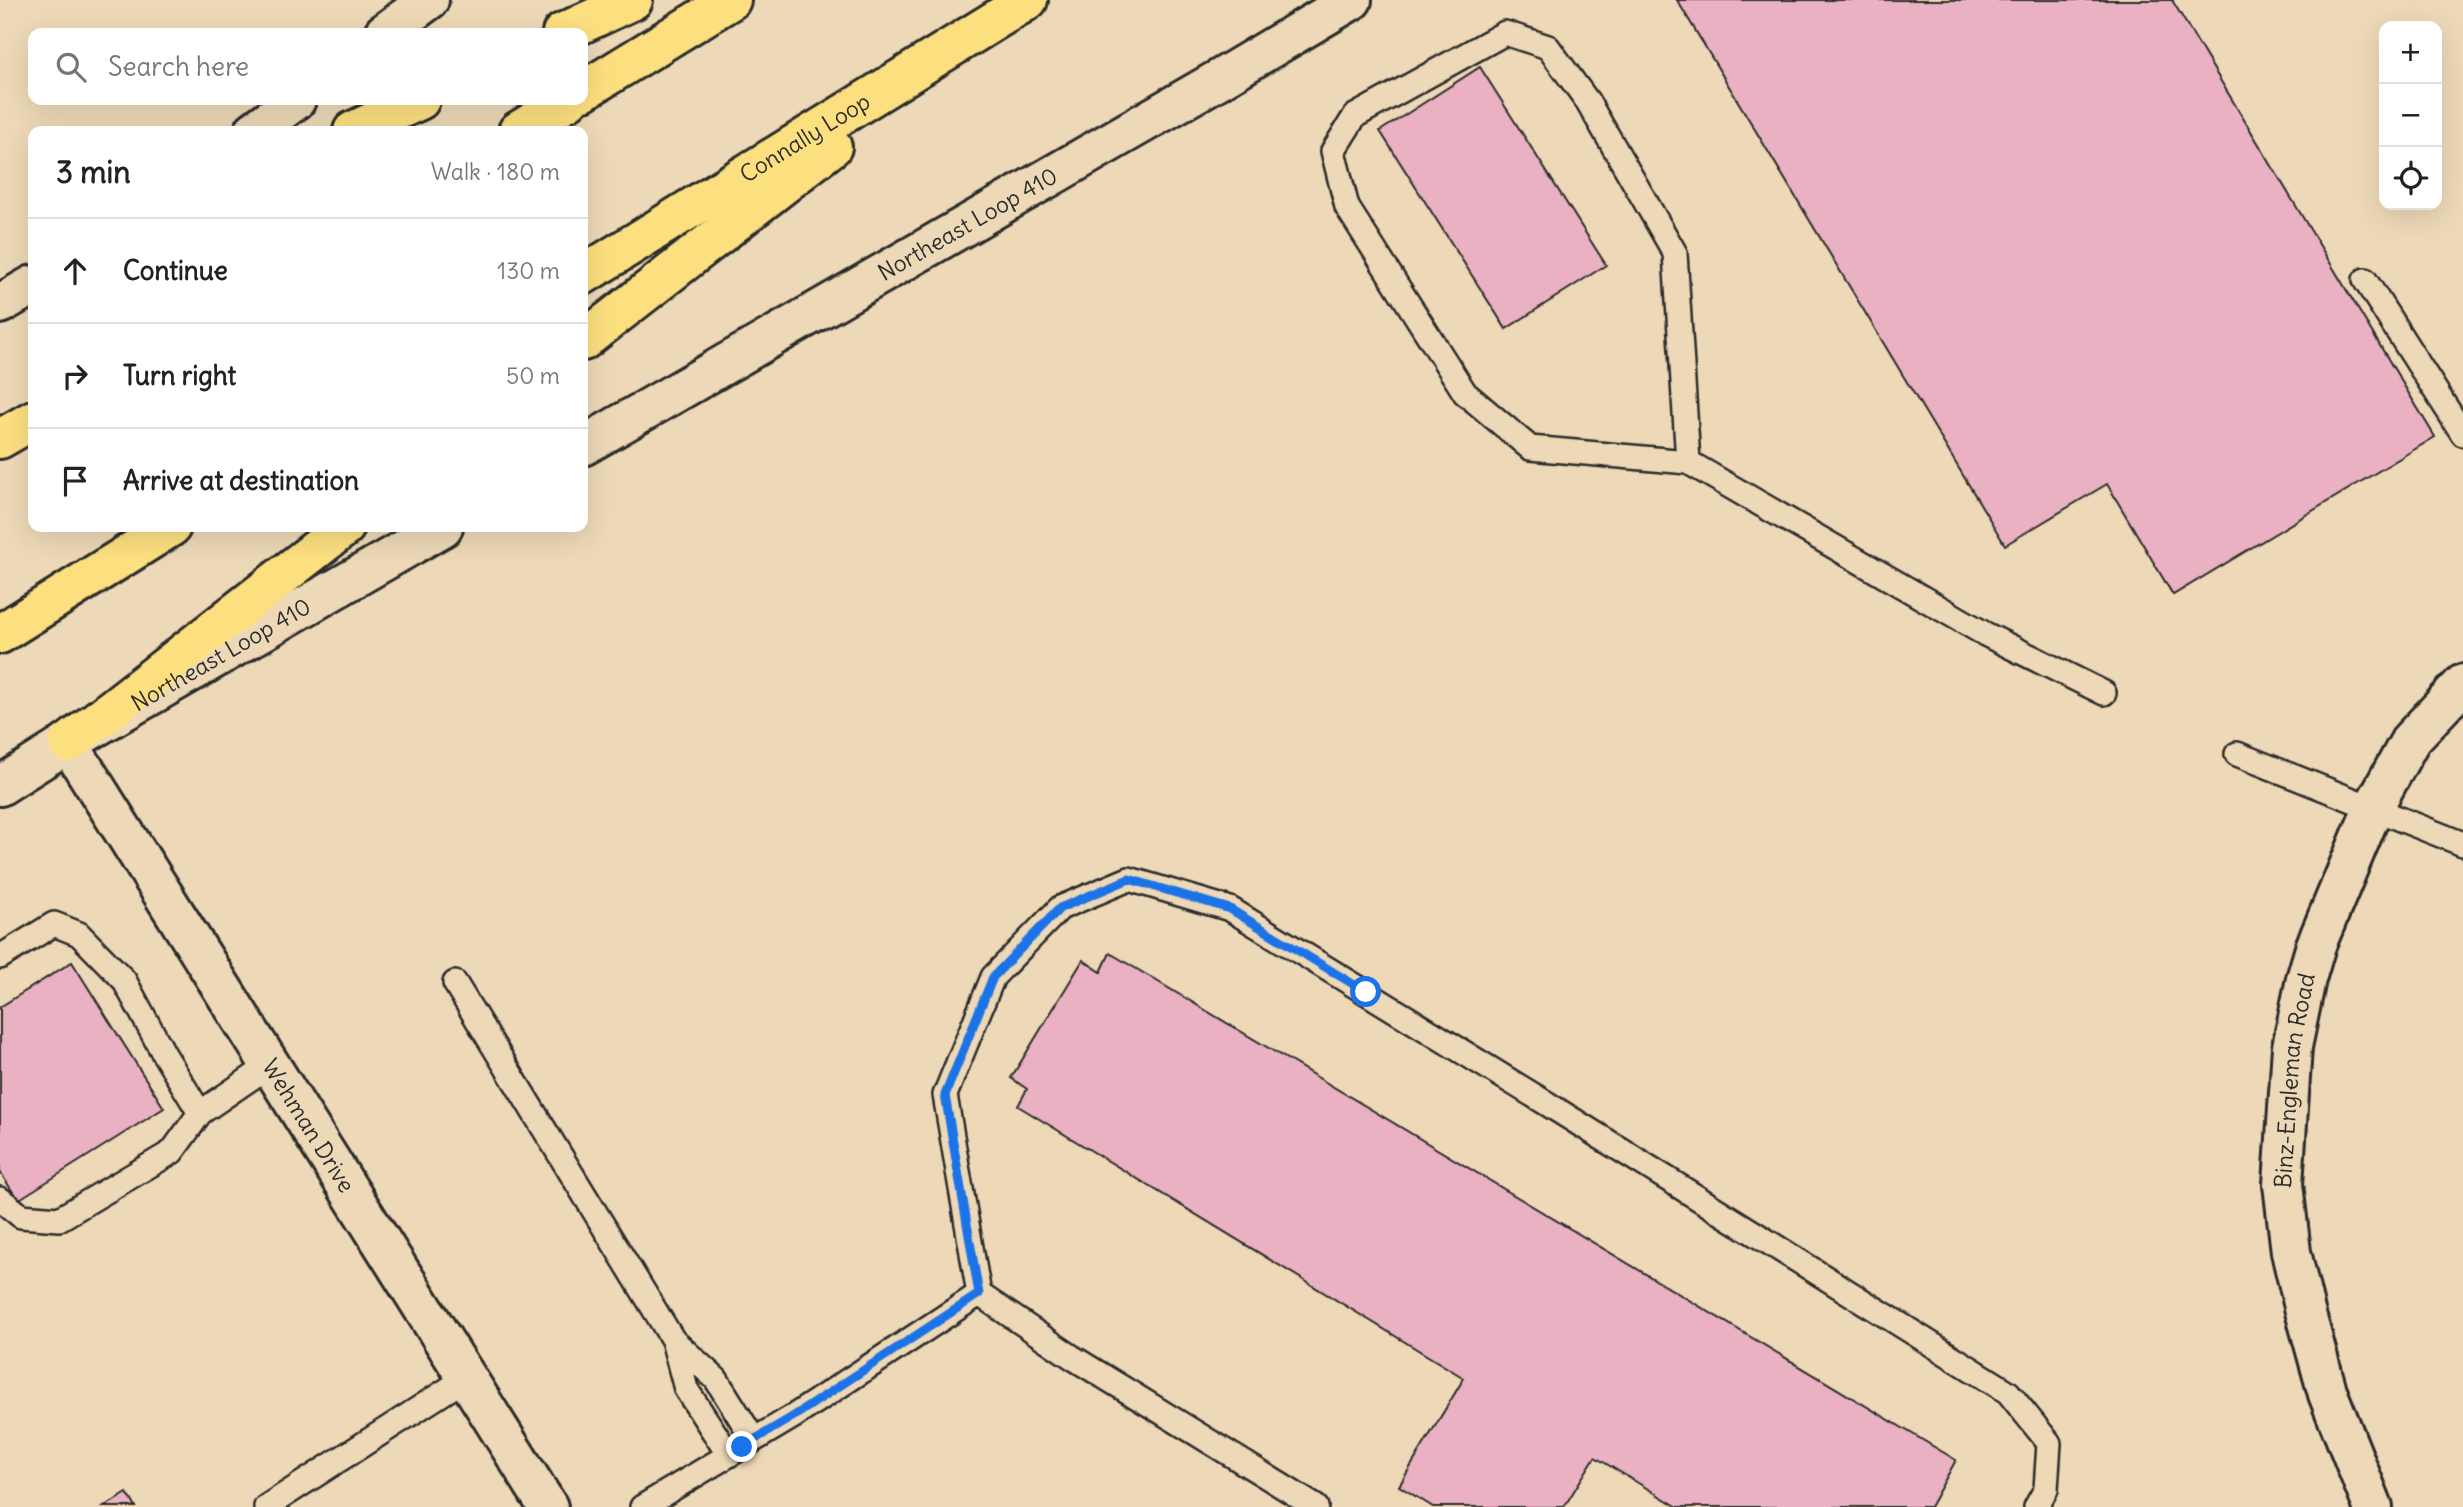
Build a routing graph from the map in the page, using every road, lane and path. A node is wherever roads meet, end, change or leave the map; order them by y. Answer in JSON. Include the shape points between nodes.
{"nodes":[{"id":1,"x":429,"y":0,"type":"edge"},
{"id":2,"x":633,"y":0,"type":"edge"},
{"id":3,"x":732,"y":0,"type":"edge"},
{"id":4,"x":1028,"y":0,"type":"edge"},
{"id":5,"x":1352,"y":0,"type":"edge"},
{"id":6,"x":391,"y":28,"type":"edge"},
{"id":7,"x":573,"y":28,"type":"edge"},
{"id":8,"x":978,"y":33,"type":"junction"},
{"id":9,"x":588,"y":88,"type":"edge"},
{"id":10,"x":289,"y":105,"type":"edge"},
{"id":11,"x":409,"y":105,"type":"edge"},
{"id":12,"x":561,"y":105,"type":"edge"},
{"id":13,"x":261,"y":126,"type":"edge"},
{"id":14,"x":364,"y":126,"type":"edge"},
{"id":15,"x":526,"y":126,"type":"edge"},
{"id":16,"x":588,"y":272,"type":"edge"},
{"id":17,"x":2365,"y":280,"type":"dead end"},
{"id":18,"x":28,"y":288,"type":"edge"},
{"id":19,"x":0,"y":303,"type":"edge"},
{"id":20,"x":588,"y":337,"type":"edge"},
{"id":21,"x":28,"y":422,"type":"edge"},
{"id":22,"x":2463,"y":434,"type":"edge"},
{"id":23,"x":0,"y":439,"type":"edge"},
{"id":24,"x":588,"y":443,"type":"edge"},
{"id":25,"x":1688,"y":462,"type":"junction"},
{"id":26,"x":164,"y":532,"type":"edge"},
{"id":27,"x":339,"y":532,"type":"edge"},
{"id":28,"x":434,"y":532,"type":"edge"},
{"id":29,"x":0,"y":634,"type":"edge"},
{"id":30,"x":2463,"y":684,"type":"edge"},
{"id":31,"x":2104,"y":693,"type":"dead end"},
{"id":32,"x":68,"y":743,"type":"junction"},
{"id":33,"x":2236,"y":754,"type":"dead end"},
{"id":34,"x":0,"y":786,"type":"edge"},
{"id":35,"x":2373,"y":809,"type":"junction"},
{"id":36,"x":2463,"y":844,"type":"edge"},
{"id":37,"x":0,"y":957,"type":"edge"},
{"id":38,"x":455,"y":983,"type":"dead end"},
{"id":39,"x":271,"y":1065,"type":"junction"},
{"id":40,"x":200,"y":1113,"type":"junction"},
{"id":41,"x":0,"y":1199,"type":"edge"},
{"id":42,"x":979,"y":1294,"type":"junction"},
{"id":43,"x":673,"y":1340,"type":"junction"},
{"id":44,"x":466,"y":1378,"type":"junction"},
{"id":45,"x":754,"y":1440,"type":"junction"},
{"id":46,"x":729,"y":1455,"type":"junction"},
{"id":47,"x":266,"y":1507,"type":"edge"},
{"id":48,"x":548,"y":1507,"type":"edge"},
{"id":49,"x":642,"y":1507,"type":"edge"},
{"id":50,"x":1316,"y":1507,"type":"edge"},
{"id":51,"x":2036,"y":1507,"type":"edge"},
{"id":52,"x":2373,"y":1507,"type":"edge"}],
"edges":[{"from":1,"to":6,"type":"street"},
{"from":2,"to":7,"type":"highway"},
{"from":3,"to":9,"type":"highway"},
{"from":4,"to":8,"type":"highway","name":"Connally Loop"},
{"from":5,"to":24,"type":"street","name":"Northeast Loop 410"},
{"from":8,"to":16,"type":"highway","name":"Connally Loop"},
{"from":8,"to":20,"type":"highway"},
{"from":10,"to":13,"type":"street"},
{"from":11,"to":14,"type":"highway"},
{"from":12,"to":15,"type":"highway"},
{"from":17,"to":22,"type":"lane"},
{"from":18,"to":19,"type":"street"},
{"from":21,"to":23,"type":"highway"},
{"from":25,"to":25,"type":"lane","via":[[1530,448],[1465,393],[1347,207],[1333,151],[1355,116],[1505,33],[1548,47],[1588,102],[1675,253]]},
{"from":25,"to":31,"type":"lane","via":[[1985,634]]},
{"from":26,"to":29,"type":"highway"},
{"from":27,"to":32,"type":"highway"},
{"from":28,"to":32,"type":"street","name":"Northeast Loop 410"},
{"from":30,"to":35,"type":"street","name":"Binz-Engleman Road","via":[[2411,739]]},
{"from":32,"to":34,"type":"street","name":"Northeast Loop 410"},
{"from":32,"to":39,"type":"street","name":"Wehman Drive"},
{"from":33,"to":35,"type":"lane"},
{"from":35,"to":36,"type":"lane"},
{"from":35,"to":52,"type":"street","name":"Binz-Engleman Road","via":[[2306,979],[2292,1047],[2283,1184],[2291,1252],[2305,1311],[2329,1394]]},
{"from":37,"to":40,"type":"lane","via":[[54,924],[79,934],[124,980]]},
{"from":38,"to":43,"type":"lane"},
{"from":39,"to":40,"type":"lane"},
{"from":39,"to":44,"type":"street","name":"Wehman Drive"},
{"from":40,"to":41,"type":"lane","via":[[172,1152],[60,1219],[21,1216]]},
{"from":42,"to":45,"type":"lane"},
{"from":42,"to":50,"type":"lane","via":[[1072,1357]]},
{"from":42,"to":51,"type":"lane","via":[[945,1095],[993,977],[1060,908],[1129,879],[1230,909],[2008,1392],[2049,1443],[2046,1489]]},
{"from":43,"to":45,"type":"lane","via":[[716,1379]]},
{"from":43,"to":46,"type":"lane","via":[[686,1390]]},
{"from":44,"to":47,"type":"lane"},
{"from":44,"to":48,"type":"street","name":"Wehman Drive"},
{"from":45,"to":46,"type":"lane"},
{"from":46,"to":49,"type":"lane"}]}
